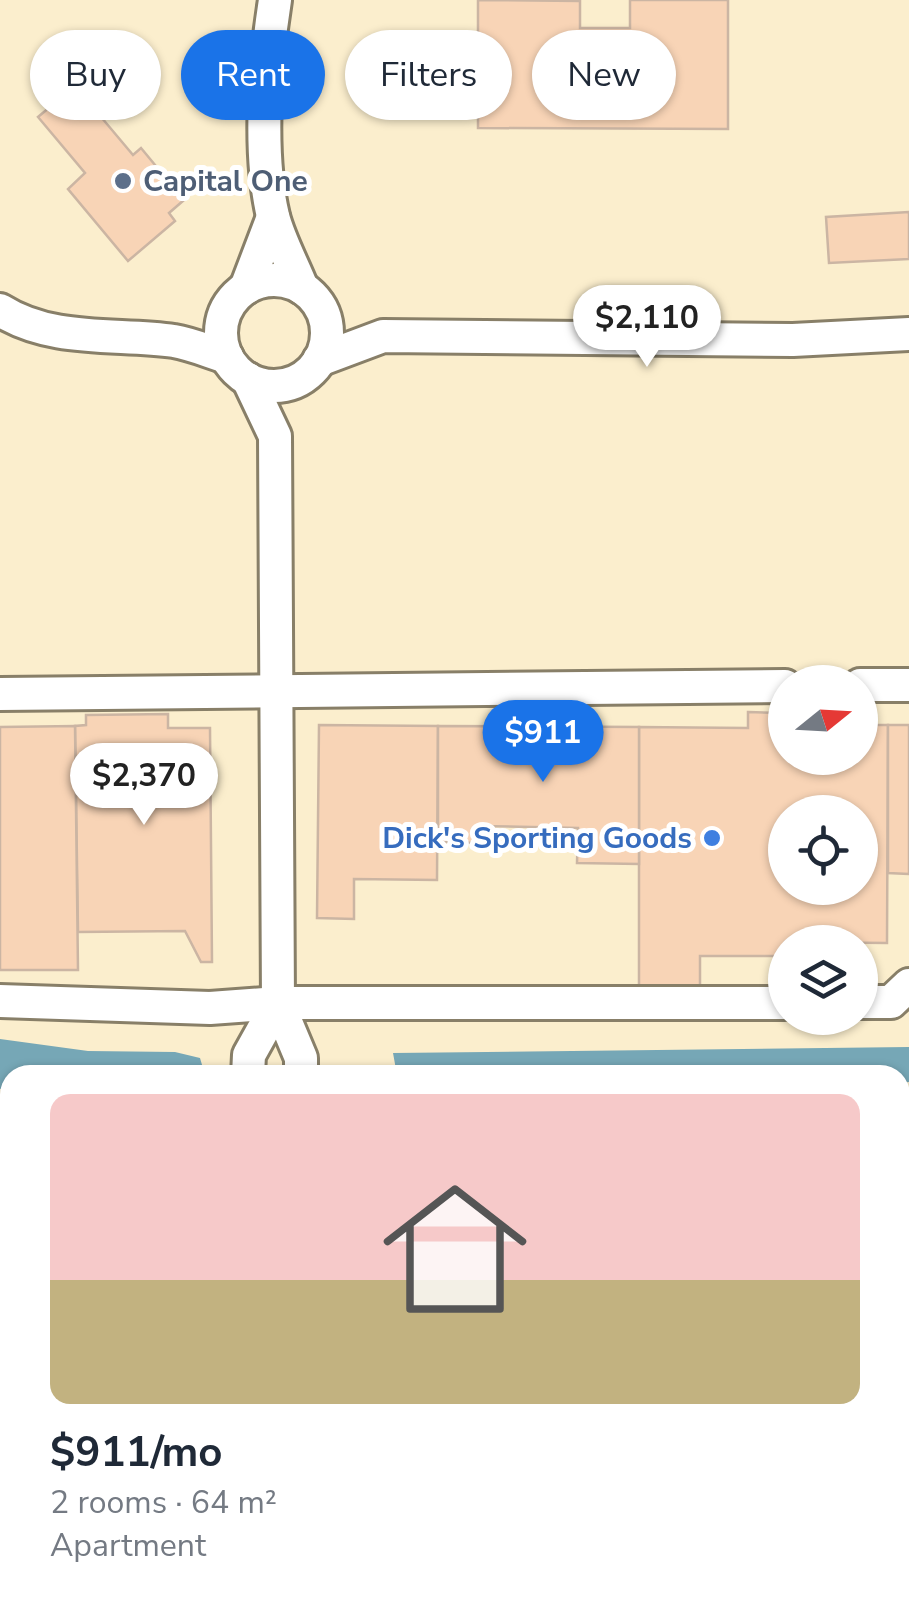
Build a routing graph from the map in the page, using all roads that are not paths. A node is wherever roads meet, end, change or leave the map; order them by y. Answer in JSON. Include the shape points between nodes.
{"nodes":[{"id":1,"x":275,"y":0,"type":"edge"},
{"id":2,"x":273,"y":217,"type":"junction"},
{"id":3,"x":239,"y":294,"type":"junction"},
{"id":4,"x":312,"y":298,"type":"junction"},
{"id":5,"x":0,"y":310,"type":"edge"},
{"id":6,"x":909,"y":334,"type":"edge"},
{"id":7,"x":384,"y":336,"type":"junction"},
{"id":8,"x":176,"y":341,"type":"junction"},
{"id":9,"x":237,"y":368,"type":"junction"},
{"id":10,"x":312,"y":368,"type":"junction"},
{"id":11,"x":274,"y":436,"type":"junction"},
{"id":12,"x":878,"y":685,"type":"edge"},
{"id":13,"x":909,"y":685,"type":"edge"},
{"id":14,"x":768,"y":686,"type":"edge"},
{"id":15,"x":276,"y":690,"type":"junction"},
{"id":16,"x":0,"y":694,"type":"edge"},
{"id":17,"x":909,"y":985,"type":"edge"},
{"id":18,"x":0,"y":1001,"type":"edge"},
{"id":19,"x":768,"y":1002,"type":"edge"},
{"id":20,"x":878,"y":1002,"type":"edge"},
{"id":21,"x":278,"y":1003,"type":"junction"},
{"id":22,"x":248,"y":1065,"type":"edge"},
{"id":23,"x":301,"y":1065,"type":"edge"}],
"edges":[{"from":1,"to":2,"type":"street","via":[[266,57]]},
{"from":2,"to":3,"type":"street"},
{"from":2,"to":4,"type":"street"},
{"from":3,"to":4,"type":"street","via":[[271,279]]},
{"from":3,"to":8,"type":"street"},
{"from":3,"to":9,"type":"street","via":[[221,328]]},
{"from":4,"to":7,"type":"street"},
{"from":4,"to":10,"type":"street","via":[[327,338]]},
{"from":5,"to":8,"type":"street","via":[[21,324],[109,340]]},
{"from":6,"to":7,"type":"street","via":[[793,340]]},
{"from":7,"to":10,"type":"street"},
{"from":8,"to":9,"type":"street"},
{"from":9,"to":10,"type":"street","via":[[277,386]]},
{"from":9,"to":11,"type":"street"},
{"from":10,"to":11,"type":"street"},
{"from":11,"to":15,"type":"street"},
{"from":12,"to":13,"type":"street"},
{"from":14,"to":15,"type":"street"},
{"from":15,"to":16,"type":"street"},
{"from":15,"to":21,"type":"street"},
{"from":17,"to":20,"type":"street","via":[[891,1002]]},
{"from":18,"to":21,"type":"street","via":[[210,1008]]},
{"from":19,"to":21,"type":"street"},
{"from":21,"to":22,"type":"street"},
{"from":21,"to":23,"type":"street"}]}
